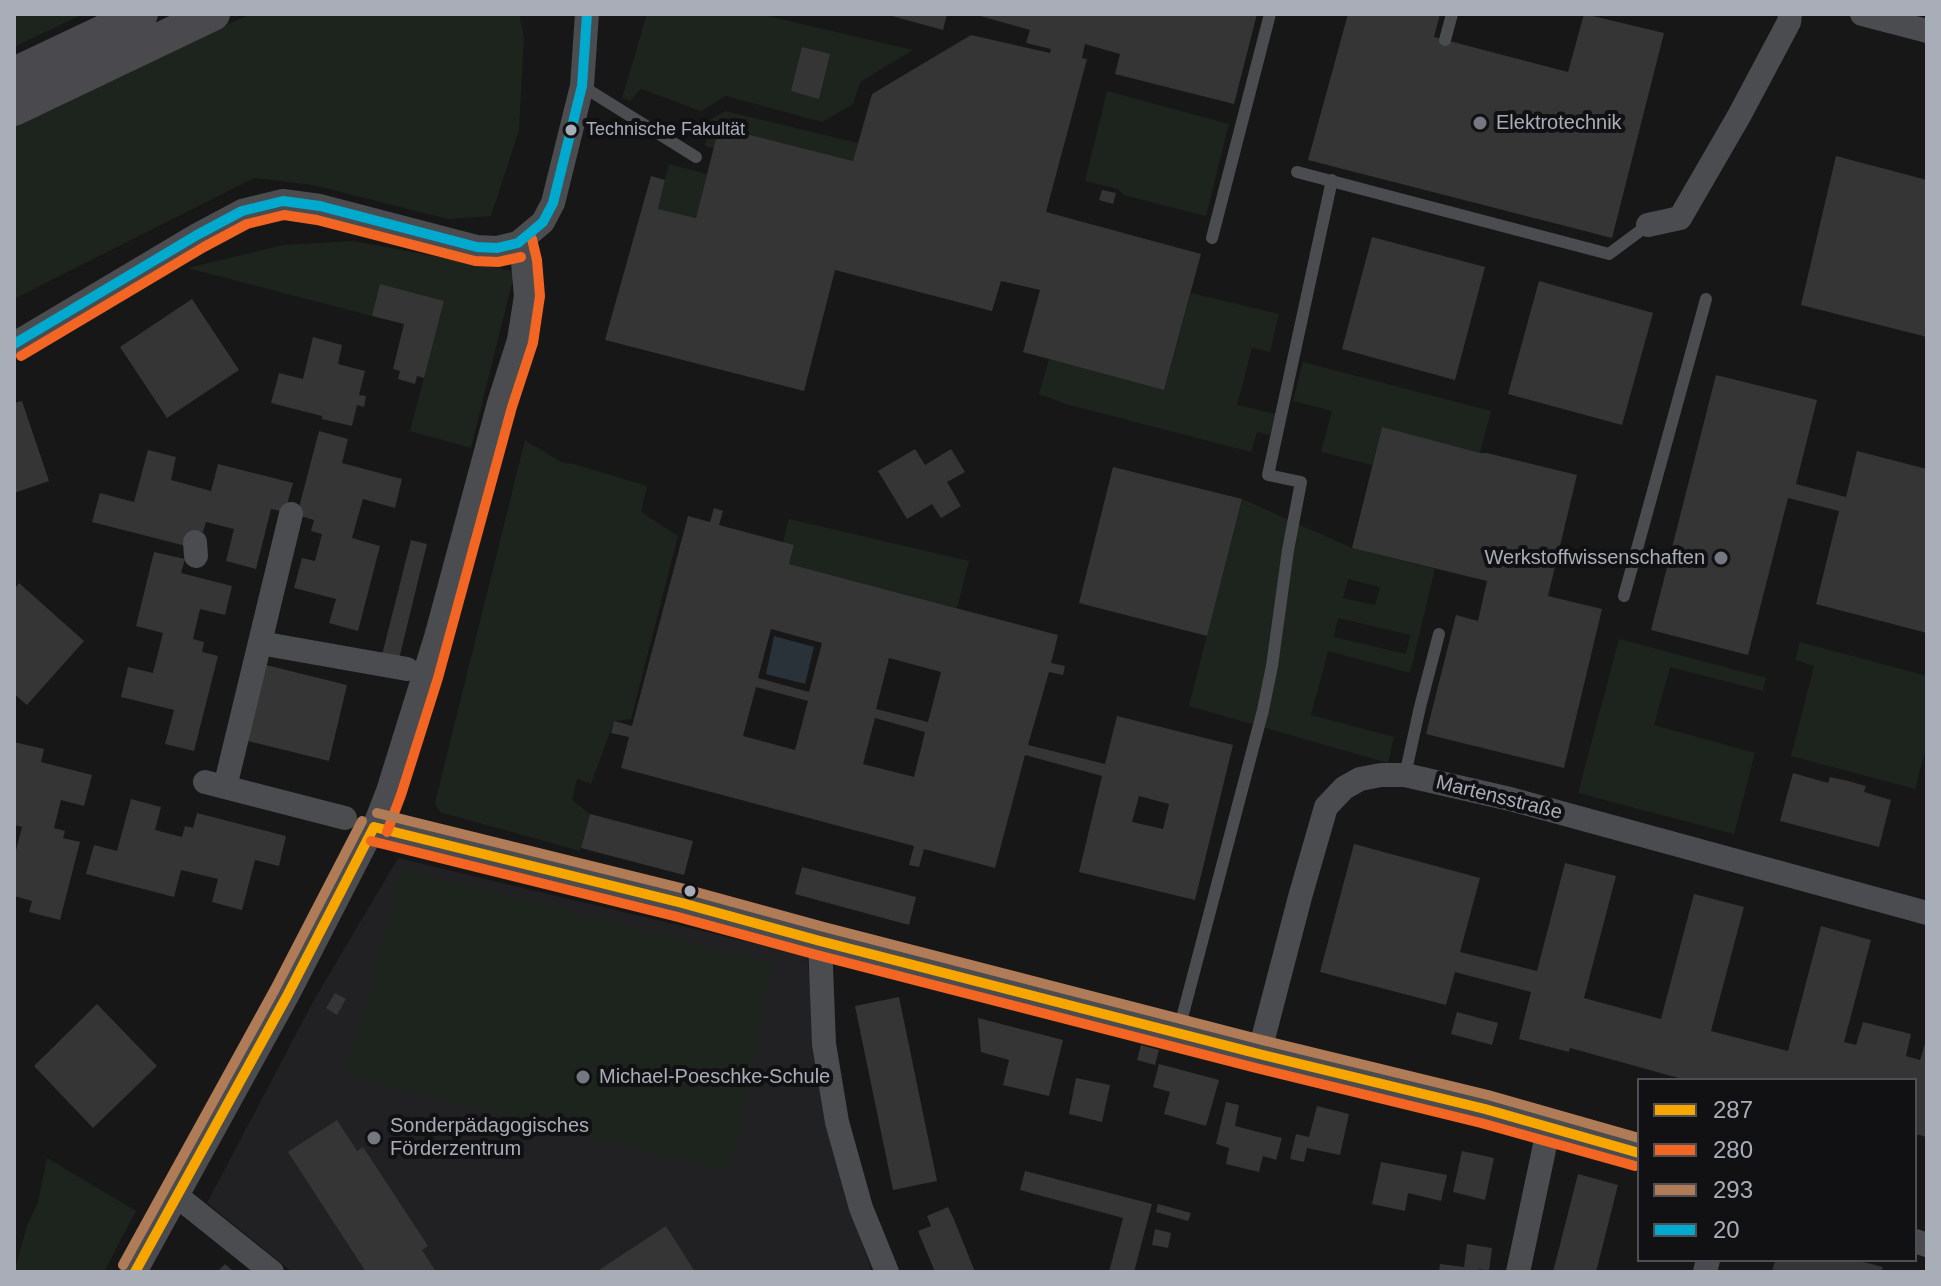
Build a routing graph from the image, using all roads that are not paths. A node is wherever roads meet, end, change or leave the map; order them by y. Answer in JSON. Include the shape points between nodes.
{"nodes":[{"id":1,"x":141,"y":14,"type":"edge"},
{"id":2,"x":213,"y":14,"type":"edge"},
{"id":3,"x":587,"y":14,"type":"edge"},
{"id":4,"x":1270,"y":14,"type":"edge"},
{"id":5,"x":1452,"y":14,"type":"edge"},
{"id":6,"x":1790,"y":14,"type":"edge"},
{"id":7,"x":1862,"y":14,"type":"edge"},
{"id":8,"x":1927,"y":31,"type":"edge"},
{"id":9,"x":1445,"y":40,"type":"dead end"},
{"id":10,"x":14,"y":74,"type":"edge"},
{"id":11,"x":582,"y":86,"type":"junction"},
{"id":12,"x":14,"y":109,"type":"edge"},
{"id":13,"x":696,"y":157,"type":"dead end"},
{"id":14,"x":1297,"y":172,"type":"dead end"},
{"id":15,"x":1332,"y":180,"type":"junction"},
{"id":16,"x":1648,"y":225,"type":"joint"},
{"id":17,"x":1212,"y":238,"type":"dead end"},
{"id":18,"x":518,"y":243,"type":"junction"},
{"id":19,"x":1706,"y":299,"type":"dead end"},
{"id":20,"x":14,"y":344,"type":"edge"},
{"id":21,"x":292,"y":518,"type":"dead end"},
{"id":22,"x":1624,"y":596,"type":"dead end"},
{"id":23,"x":1439,"y":634,"type":"dead end"},
{"id":24,"x":251,"y":654,"type":"junction"},
{"id":25,"x":407,"y":669,"type":"dead end"},
{"id":26,"x":1405,"y":775,"type":"junction"},
{"id":27,"x":335,"y":818,"type":"dead end"},
{"id":28,"x":374,"y":827,"type":"junction"},
{"id":29,"x":1927,"y":913,"type":"edge"},
{"id":30,"x":820,"y":941,"type":"junction"},
{"id":31,"x":1178,"y":1033,"type":"junction"},
{"id":32,"x":1259,"y":1054,"type":"junction"},
{"id":33,"x":1549,"y":1126,"type":"junction"},
{"id":34,"x":1637,"y":1152,"type":"edge"},
{"id":35,"x":177,"y":1196,"type":"junction"},
{"id":36,"x":135,"y":1272,"type":"edge"},
{"id":37,"x":272,"y":1272,"type":"edge"},
{"id":38,"x":887,"y":1272,"type":"edge"},
{"id":39,"x":1518,"y":1272,"type":"edge"}],
"edges":[{"from":1,"to":10,"type":"main road"},
{"from":2,"to":12,"type":"main road"},
{"from":3,"to":11,"type":"street"},
{"from":4,"to":17,"type":"lane"},
{"from":5,"to":9,"type":"lane"},
{"from":6,"to":16,"type":"street","via":[[1680,218]]},
{"from":7,"to":8,"type":"street"},
{"from":11,"to":13,"type":"lane"},
{"from":11,"to":18,"type":"street","via":[[553,203],[543,222]]},
{"from":14,"to":15,"type":"lane"},
{"from":15,"to":16,"type":"lane","via":[[1609,254]]},
{"from":15,"to":31,"type":"lane","via":[[1268,475],[1301,482],[1272,666]]},
{"from":18,"to":20,"type":"street","via":[[477,247],[283,201],[242,211]]},
{"from":18,"to":28,"type":"street","via":[[526,296],[519,340],[425,674]]},
{"from":19,"to":22,"type":"lane"},
{"from":21,"to":24,"type":"street","via":[[261,604]]},
{"from":23,"to":26,"type":"lane"},
{"from":24,"to":25,"type":"street"},
{"from":24,"to":27,"type":"street","via":[[215,785]]},
{"from":26,"to":29,"type":"street","name":"Martensstraße"},
{"from":26,"to":32,"type":"street","name":"Martensstraße","via":[[1360,779],[1326,807]]},
{"from":28,"to":30,"type":"street"},
{"from":28,"to":35,"type":"street"},
{"from":30,"to":31,"type":"street"},
{"from":30,"to":38,"type":"street","via":[[824,1044],[837,1122],[861,1208]]},
{"from":31,"to":32,"type":"street"},
{"from":32,"to":33,"type":"street"},
{"from":33,"to":34,"type":"street"},
{"from":33,"to":39,"type":"street"},
{"from":35,"to":36,"type":"street"},
{"from":35,"to":37,"type":"street"}]}
